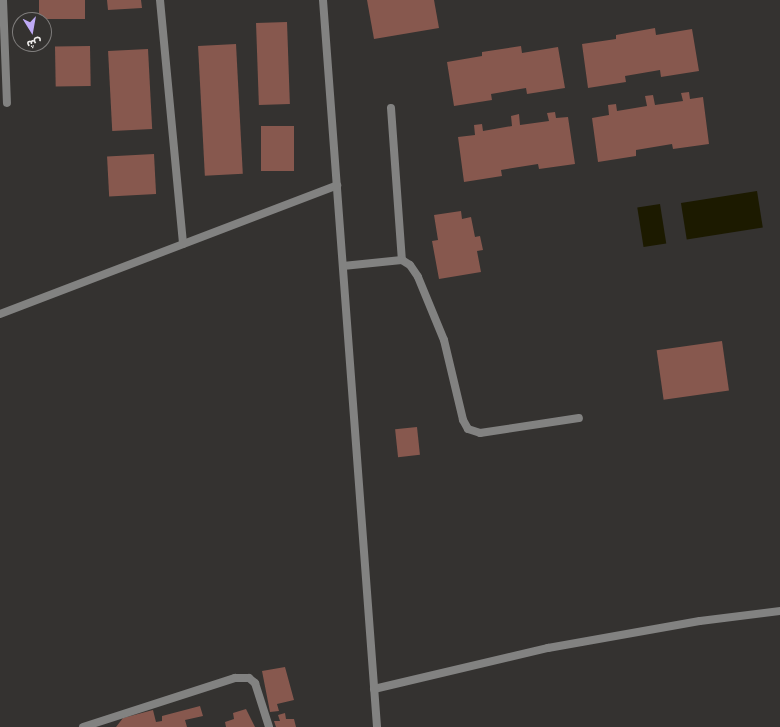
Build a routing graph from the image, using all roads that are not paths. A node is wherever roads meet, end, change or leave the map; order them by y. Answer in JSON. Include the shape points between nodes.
{"nodes":[{"id":1,"x":3,"y":0,"type":"edge"},
{"id":2,"x":160,"y":0,"type":"edge"},
{"id":3,"x":324,"y":0,"type":"edge"},
{"id":4,"x":7,"y":104,"type":"dead end"},
{"id":5,"x":391,"y":108,"type":"dead end"},
{"id":6,"x":337,"y":185,"type":"junction"},
{"id":7,"x":184,"y":244,"type":"junction"},
{"id":8,"x":402,"y":260,"type":"junction"},
{"id":9,"x":343,"y":266,"type":"junction"},
{"id":10,"x":0,"y":314,"type":"edge"},
{"id":11,"x":579,"y":418,"type":"dead end"},
{"id":12,"x":780,"y":611,"type":"edge"},
{"id":13,"x":374,"y":689,"type":"junction"},
{"id":14,"x":83,"y":727,"type":"edge"},
{"id":15,"x":269,"y":727,"type":"edge"},
{"id":16,"x":376,"y":727,"type":"edge"}],
"edges":[{"from":1,"to":4,"type":"street"},
{"from":2,"to":7,"type":"street"},
{"from":3,"to":6,"type":"street"},
{"from":5,"to":8,"type":"street"},
{"from":6,"to":7,"type":"street"},
{"from":6,"to":9,"type":"street"},
{"from":7,"to":10,"type":"street"},
{"from":8,"to":9,"type":"street"},
{"from":8,"to":11,"type":"street","via":[[410,265],[418,277],[444,340],[463,420],[468,429],[480,433]]},
{"from":9,"to":13,"type":"street"},
{"from":12,"to":13,"type":"street","via":[[700,621],[548,648]]},
{"from":13,"to":16,"type":"street"},
{"from":14,"to":15,"type":"street","via":[[235,678],[249,678],[255,683]]}]}
